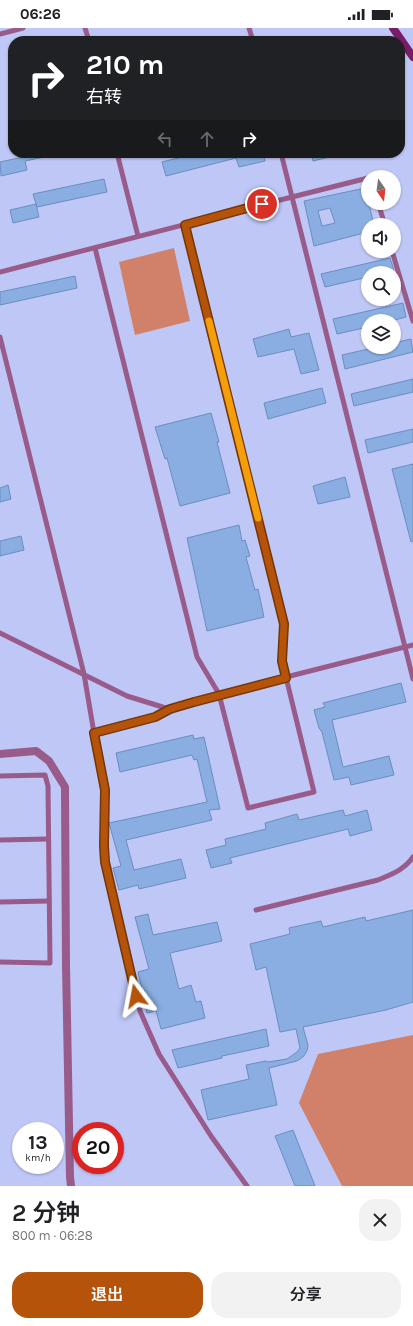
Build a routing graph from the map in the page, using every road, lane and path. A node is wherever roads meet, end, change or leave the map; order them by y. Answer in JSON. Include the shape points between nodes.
{"nodes":[{"id":1,"x":23,"y":28,"type":"edge"},
{"id":2,"x":0,"y":34,"type":"edge"},
{"id":3,"x":405,"y":45,"type":"edge"},
{"id":4,"x":413,"y":57,"type":"edge"},
{"id":5,"x":118,"y":158,"type":"edge"},
{"id":6,"x":282,"y":158,"type":"edge"},
{"id":7,"x":361,"y":180,"type":"edge"},
{"id":8,"x":292,"y":196,"type":"junction"},
{"id":9,"x":185,"y":225,"type":"junction"},
{"id":10,"x":138,"y":236,"type":"junction"},
{"id":11,"x":95,"y":248,"type":"junction"},
{"id":12,"x":394,"y":258,"type":"edge"},
{"id":13,"x":0,"y":272,"type":"edge"},
{"id":14,"x":413,"y":321,"type":"edge"},
{"id":15,"x":0,"y":338,"type":"edge"},
{"id":16,"x":0,"y":633,"type":"edge"},
{"id":17,"x":413,"y":645,"type":"edge"},
{"id":18,"x":405,"y":647,"type":"junction"},
{"id":19,"x":84,"y":674,"type":"junction"},
{"id":20,"x":286,"y":678,"type":"junction"},
{"id":21,"x":413,"y":678,"type":"edge"},
{"id":22,"x":219,"y":694,"type":"junction"},
{"id":23,"x":170,"y":709,"type":"junction"},
{"id":24,"x":94,"y":733,"type":"junction"},
{"id":25,"x":0,"y":754,"type":"edge"},
{"id":26,"x":0,"y":776,"type":"edge"},
{"id":27,"x":48,"y":839,"type":"junction"},
{"id":28,"x":0,"y":840,"type":"edge"},
{"id":29,"x":413,"y":857,"type":"edge"},
{"id":30,"x":49,"y":901,"type":"junction"},
{"id":31,"x":0,"y":902,"type":"edge"},
{"id":32,"x":256,"y":910,"type":"dead end"},
{"id":33,"x":0,"y":962,"type":"edge"},
{"id":34,"x":71,"y":1186,"type":"edge"},
{"id":35,"x":247,"y":1186,"type":"edge"}],
"edges":[{"from":1,"to":2,"type":"lane"},
{"from":3,"to":4,"type":"street"},
{"from":5,"to":10,"type":"lane"},
{"from":6,"to":8,"type":"lane"},
{"from":7,"to":8,"type":"lane"},
{"from":8,"to":9,"type":"lane"},
{"from":8,"to":18,"type":"lane"},
{"from":9,"to":10,"type":"lane"},
{"from":9,"to":20,"type":"lane","via":[[284,624],[282,661]]},
{"from":10,"to":11,"type":"lane"},
{"from":11,"to":13,"type":"lane"},
{"from":11,"to":22,"type":"lane","via":[[197,657]]},
{"from":12,"to":14,"type":"lane"},
{"from":15,"to":19,"type":"lane"},
{"from":16,"to":19,"type":"lane"},
{"from":17,"to":18,"type":"lane"},
{"from":18,"to":20,"type":"lane"},
{"from":18,"to":21,"type":"lane"},
{"from":19,"to":23,"type":"lane","via":[[127,696]]},
{"from":19,"to":24,"type":"lane"},
{"from":20,"to":22,"type":"lane"},
{"from":20,"to":22,"type":"lane","via":[[314,792],[248,808]]},
{"from":22,"to":23,"type":"lane"},
{"from":23,"to":24,"type":"lane","via":[[155,717]]},
{"from":24,"to":35,"type":"lane","via":[[105,790],[105,862],[140,1011],[159,1054],[211,1136]]},
{"from":25,"to":34,"type":"street","via":[[36,751],[49,761],[65,787]]},
{"from":26,"to":27,"type":"lane","via":[[45,775],[48,786]]},
{"from":27,"to":28,"type":"lane"},
{"from":27,"to":30,"type":"lane"},
{"from":29,"to":32,"type":"lane","via":[[397,872],[378,880]]},
{"from":30,"to":31,"type":"lane"},
{"from":30,"to":33,"type":"lane","via":[[50,962]]}]}
